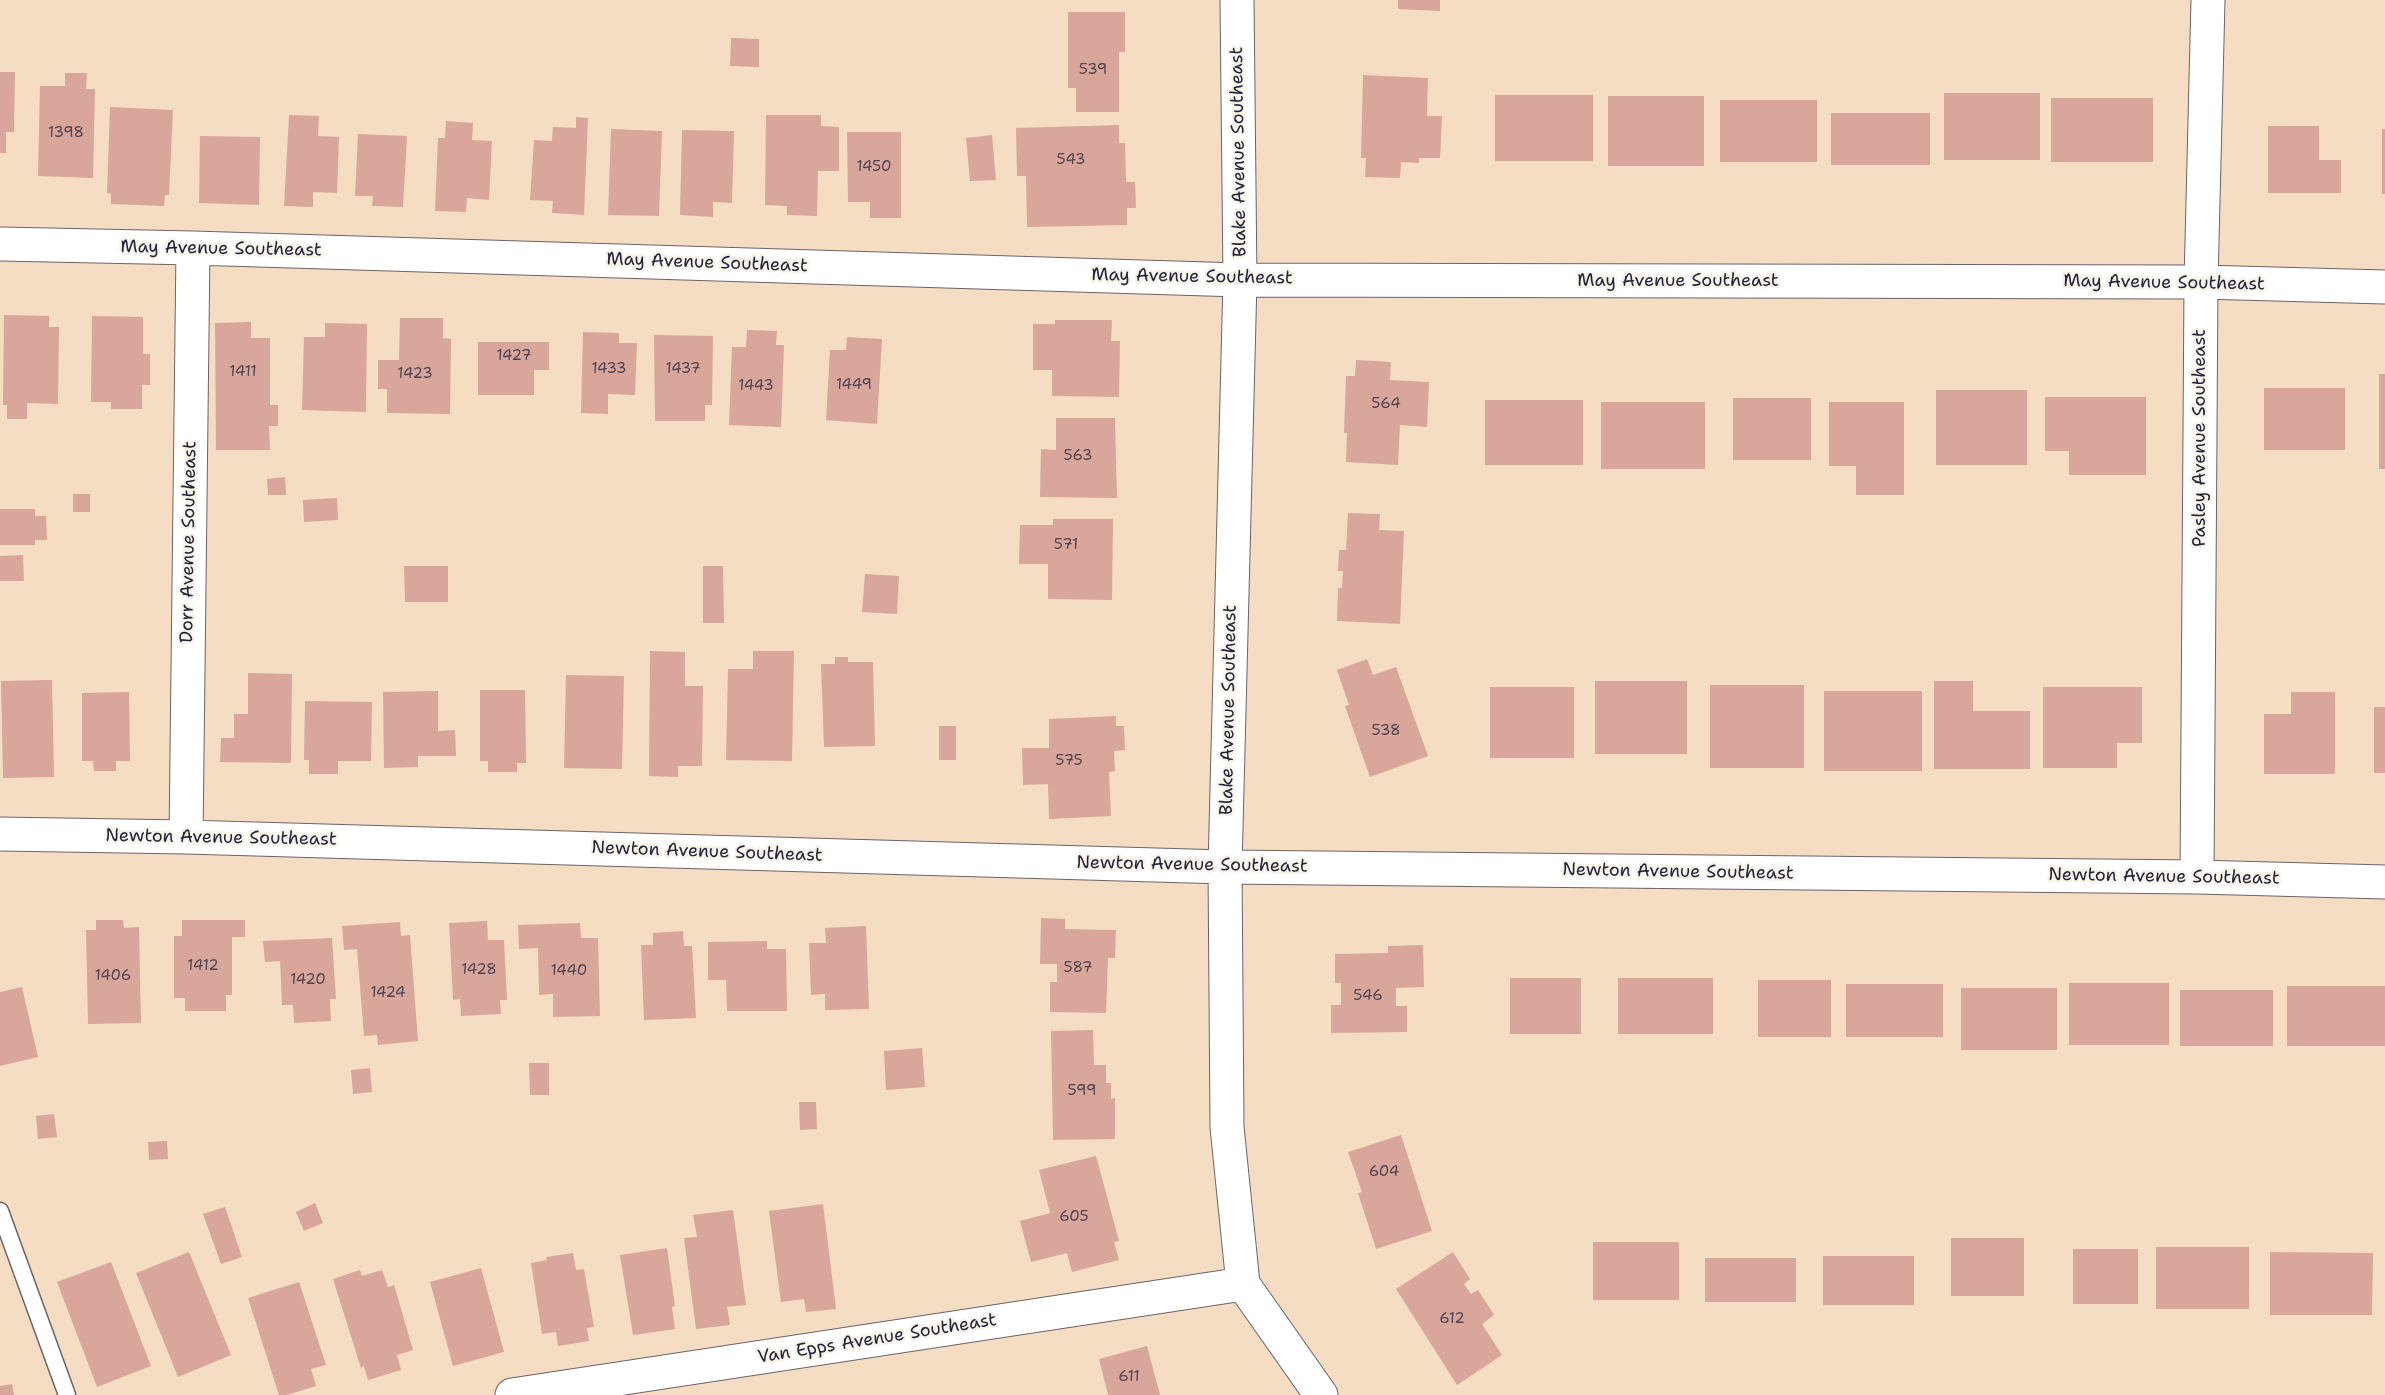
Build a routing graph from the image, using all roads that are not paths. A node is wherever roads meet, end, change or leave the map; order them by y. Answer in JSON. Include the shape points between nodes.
{"nodes":[{"id":1,"x":1237,"y":0,"type":"edge"},
{"id":2,"x":2208,"y":0,"type":"edge"},
{"id":3,"x":0,"y":244,"type":"edge"},
{"id":4,"x":193,"y":248,"type":"junction"},
{"id":5,"x":1240,"y":280,"type":"junction"},
{"id":6,"x":2202,"y":282,"type":"junction"},
{"id":7,"x":2385,"y":287,"type":"edge"},
{"id":8,"x":0,"y":834,"type":"edge"},
{"id":9,"x":186,"y":837,"type":"junction"},
{"id":10,"x":1225,"y":867,"type":"junction"},
{"id":11,"x":2197,"y":877,"type":"junction"},
{"id":12,"x":2385,"y":882,"type":"edge"},
{"id":13,"x":0,"y":1211,"type":"edge"},
{"id":14,"x":1243,"y":1284,"type":"junction"},
{"id":15,"x":67,"y":1395,"type":"edge"},
{"id":16,"x":512,"y":1395,"type":"edge"},
{"id":17,"x":1320,"y":1395,"type":"edge"}],
"edges":[{"from":1,"to":5,"type":"street","name":"Blake Avenue Southeast"},
{"from":2,"to":6,"type":"street","name":"Pasley Avenue Southeast"},
{"from":3,"to":4,"type":"street","name":"May Avenue Southeast"},
{"from":4,"to":5,"type":"street","name":"May Avenue Southeast"},
{"from":4,"to":9,"type":"street","name":"Dorr Avenue Southeast"},
{"from":5,"to":6,"type":"street","name":"May Avenue Southeast"},
{"from":5,"to":10,"type":"street","name":"Blake Avenue Southeast"},
{"from":6,"to":7,"type":"street","name":"May Avenue Southeast"},
{"from":6,"to":11,"type":"street","name":"Pasley Avenue Southeast"},
{"from":8,"to":9,"type":"street","name":"Newton Avenue Southeast"},
{"from":9,"to":10,"type":"street","name":"Newton Avenue Southeast"},
{"from":10,"to":11,"type":"street","name":"Newton Avenue Southeast"},
{"from":10,"to":14,"type":"street","name":"Blake Avenue Southeast","via":[[1227,1126]]},
{"from":11,"to":12,"type":"street","name":"Newton Avenue Southeast"},
{"from":13,"to":15,"type":"lane"},
{"from":14,"to":16,"type":"street","name":"Van Epps Avenue Southeast"},
{"from":14,"to":17,"type":"street","name":"Blake Avenue Southeast"}]}
